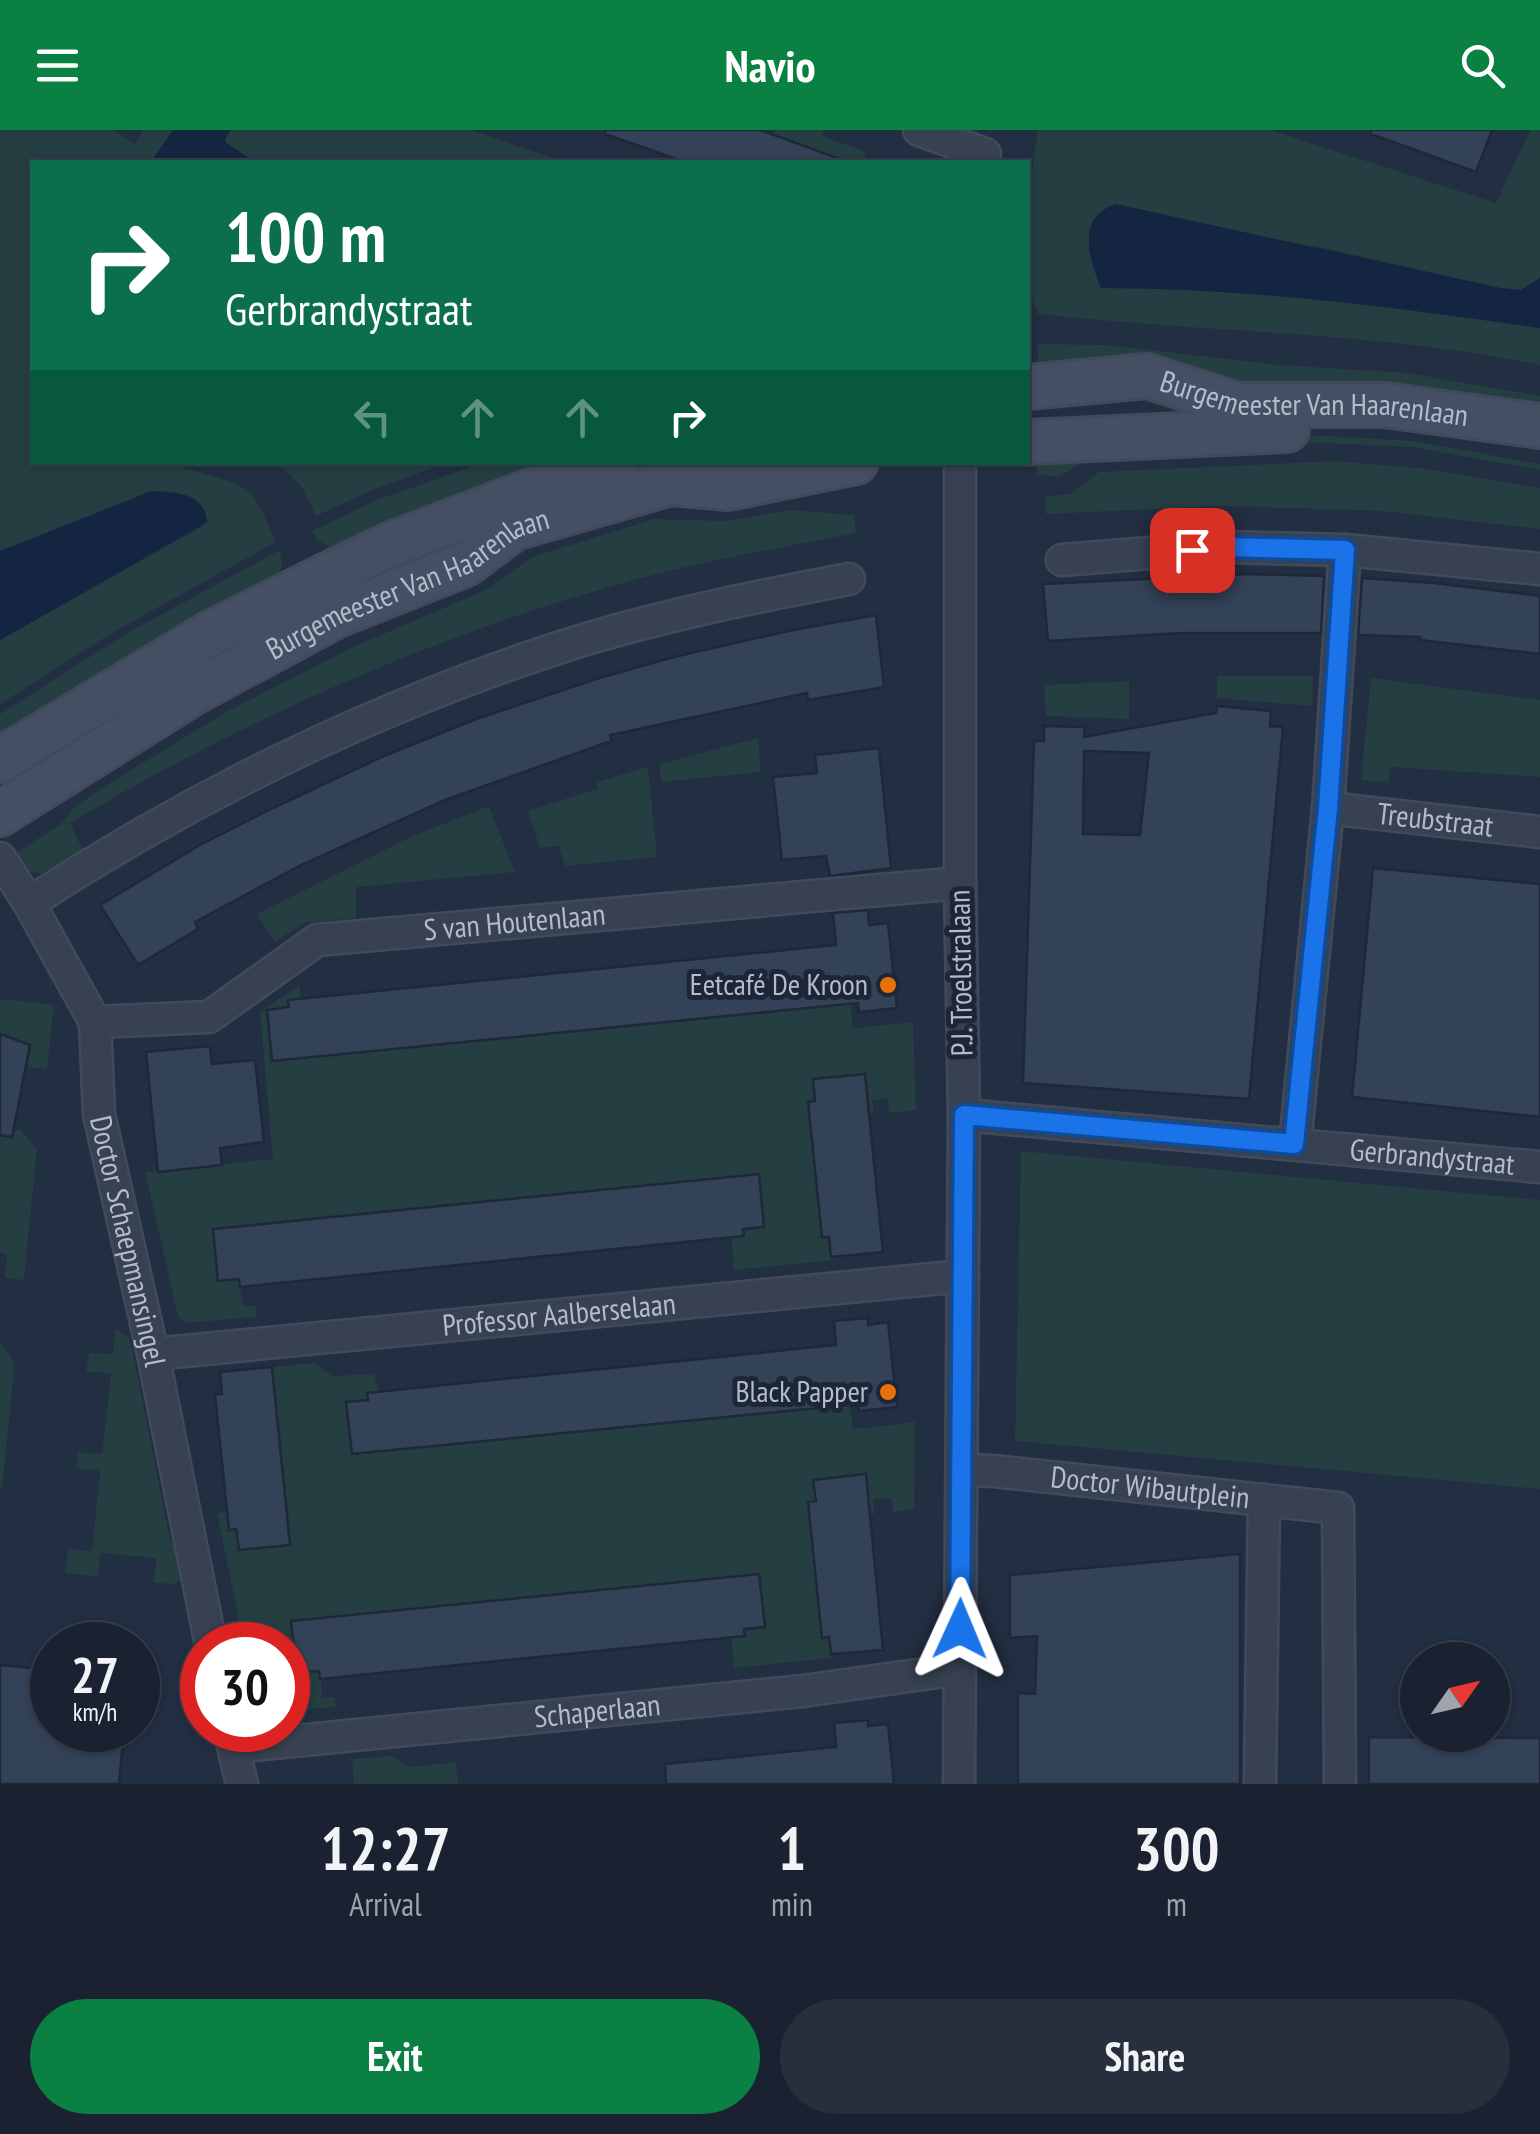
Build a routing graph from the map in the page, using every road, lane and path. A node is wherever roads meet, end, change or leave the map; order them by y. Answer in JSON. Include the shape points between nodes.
{"nodes":[{"id":1,"x":920,"y":130,"type":"edge"},
{"id":2,"x":988,"y":149,"type":"edge"},
{"id":3,"x":1030,"y":387,"type":"edge"},
{"id":4,"x":1540,"y":426,"type":"edge"},
{"id":5,"x":1030,"y":442,"type":"edge"},
{"id":6,"x":1540,"y":454,"type":"edge"},
{"id":7,"x":604,"y":465,"type":"edge"},
{"id":8,"x":841,"y":465,"type":"edge"},
{"id":9,"x":960,"y":465,"type":"edge"},
{"id":10,"x":1345,"y":550,"type":"junction"},
{"id":11,"x":1062,"y":560,"type":"dead end"},
{"id":12,"x":1540,"y":569,"type":"edge"},
{"id":13,"x":849,"y":578,"type":"dead end"},
{"id":14,"x":0,"y":760,"type":"edge"},
{"id":15,"x":1328,"y":808,"type":"junction"},
{"id":16,"x":0,"y":814,"type":"edge"},
{"id":17,"x":1540,"y":832,"type":"edge"},
{"id":18,"x":0,"y":858,"type":"edge"},
{"id":19,"x":960,"y":882,"type":"junction"},
{"id":20,"x":29,"y":903,"type":"junction"},
{"id":21,"x":95,"y":1022,"type":"junction"},
{"id":22,"x":964,"y":1115,"type":"junction"},
{"id":23,"x":1294,"y":1144,"type":"junction"},
{"id":24,"x":1540,"y":1166,"type":"edge"},
{"id":25,"x":963,"y":1276,"type":"junction"},
{"id":26,"x":152,"y":1354,"type":"junction"},
{"id":27,"x":963,"y":1470,"type":"junction"},
{"id":28,"x":1264,"y":1500,"type":"junction"},
{"id":29,"x":205,"y":1622,"type":"edge"},
{"id":30,"x":959,"y":1669,"type":"junction"},
{"id":31,"x":310,"y":1732,"type":"edge"},
{"id":32,"x":235,"y":1752,"type":"edge"},
{"id":33,"x":242,"y":1784,"type":"edge"},
{"id":34,"x":960,"y":1784,"type":"edge"},
{"id":35,"x":1260,"y":1784,"type":"edge"},
{"id":36,"x":1340,"y":1784,"type":"edge"}],
"edges":[{"from":1,"to":2,"type":"street"},
{"from":3,"to":4,"type":"main road","name":"Burgemeester Van Haarenlaan","via":[[1147,376],[1238,405],[1386,405]]},
{"from":5,"to":6,"type":"main road","name":"Burgemeester Van Haarenlaan","via":[[1327,428],[1443,435]]},
{"from":7,"to":14,"type":"main road","name":"Burgemeester Van Haarenlaan","via":[[374,552],[209,634]]},
{"from":8,"to":16,"type":"main road","name":"Burgemeester Van Haarenlaan","via":[[728,488],[670,483],[514,528],[466,564],[335,616],[194,692]]},
{"from":9,"to":19,"type":"street","name":"P.J. Troelstralaan"},
{"from":10,"to":11,"type":"street","via":[[1225,547]]},
{"from":10,"to":12,"type":"street"},
{"from":10,"to":15,"type":"street"},
{"from":13,"to":20,"type":"street","via":[[605,634],[458,685],[267,765]]},
{"from":15,"to":17,"type":"street","name":"Treubstraat"},
{"from":15,"to":23,"type":"street"},
{"from":18,"to":20,"type":"street","name":"Doctor Schaepmansingel"},
{"from":19,"to":21,"type":"street","name":"S van Houtenlaan","via":[[317,940],[210,1017]]},
{"from":19,"to":22,"type":"street","name":"P.J. Troelstralaan"},
{"from":20,"to":21,"type":"street","name":"Doctor Schaepmansingel"},
{"from":21,"to":26,"type":"street","name":"Doctor Schaepmansingel","via":[[100,1114]]},
{"from":22,"to":23,"type":"street","name":"Gerbrandystraat"},
{"from":22,"to":25,"type":"street","name":"P.J. Troelstralaan"},
{"from":23,"to":24,"type":"street","name":"Gerbrandystraat"},
{"from":25,"to":26,"type":"street","name":"Professor Aalberselaan"},
{"from":25,"to":27,"type":"street","name":"P.J. Troelstralaan"},
{"from":26,"to":29,"type":"street","name":"Doctor Schaepmansingel"},
{"from":27,"to":28,"type":"street","name":"Doctor Wibautplein"},
{"from":27,"to":30,"type":"street","name":"P.J. Troelstralaan"},
{"from":28,"to":35,"type":"street"},
{"from":28,"to":36,"type":"street","name":"Doctor Wibautplein","via":[[1338,1508]]},
{"from":30,"to":31,"type":"street","name":"Schaperlaan","via":[[802,1691]]},
{"from":30,"to":34,"type":"street","name":"P.J. Troelstralaan"},
{"from":32,"to":33,"type":"street"}]}
